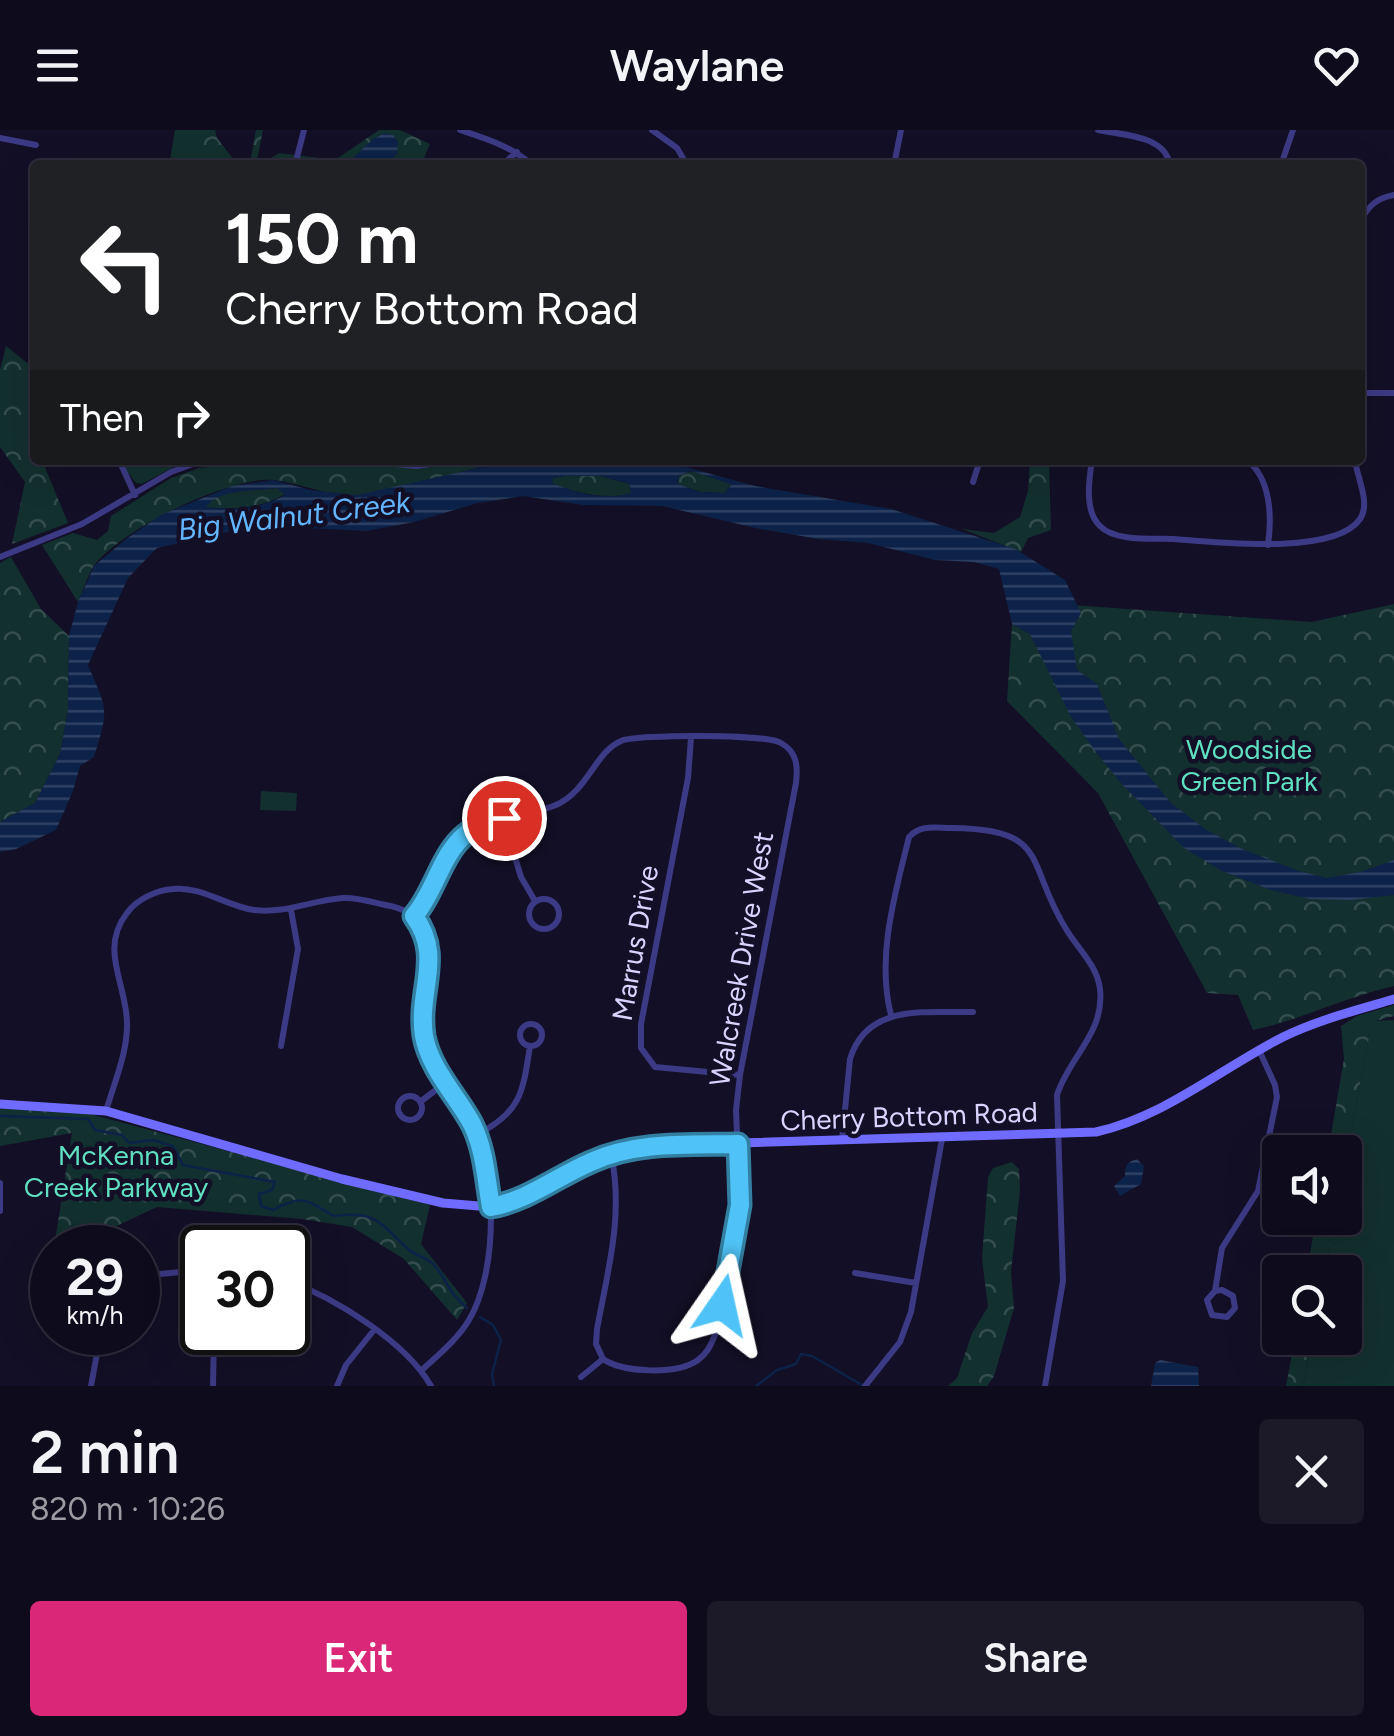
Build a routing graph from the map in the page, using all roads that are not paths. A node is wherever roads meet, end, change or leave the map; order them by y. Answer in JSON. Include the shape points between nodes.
{"nodes":[{"id":1,"x":304,"y":130,"type":"edge"},
{"id":2,"x":460,"y":130,"type":"edge"},
{"id":3,"x":652,"y":130,"type":"edge"},
{"id":4,"x":901,"y":130,"type":"edge"},
{"id":5,"x":1098,"y":130,"type":"edge"},
{"id":6,"x":1293,"y":130,"type":"edge"},
{"id":7,"x":0,"y":138,"type":"edge"},
{"id":8,"x":36,"y":146,"type":"dead end"},
{"id":9,"x":517,"y":152,"type":"junction"},
{"id":10,"x":296,"y":160,"type":"edge"},
{"id":11,"x":508,"y":160,"type":"edge"},
{"id":12,"x":526,"y":160,"type":"edge"},
{"id":13,"x":684,"y":160,"type":"edge"},
{"id":14,"x":895,"y":160,"type":"edge"},
{"id":15,"x":1169,"y":160,"type":"edge"},
{"id":16,"x":1283,"y":160,"type":"edge"},
{"id":17,"x":1394,"y":195,"type":"edge"},
{"id":18,"x":1365,"y":212,"type":"edge"},
{"id":19,"x":1365,"y":393,"type":"edge"},
{"id":20,"x":1394,"y":394,"type":"edge"},
{"id":21,"x":121,"y":465,"type":"edge"},
{"id":22,"x":201,"y":465,"type":"edge"},
{"id":23,"x":978,"y":465,"type":"edge"},
{"id":24,"x":1092,"y":465,"type":"edge"},
{"id":25,"x":1252,"y":465,"type":"edge"},
{"id":26,"x":1356,"y":465,"type":"edge"},
{"id":27,"x":973,"y":482,"type":"dead end"},
{"id":28,"x":135,"y":494,"type":"junction"},
{"id":29,"x":1268,"y":545,"type":"junction"},
{"id":30,"x":0,"y":557,"type":"edge"},
{"id":31,"x":690,"y":738,"type":"junction"},
{"id":32,"x":504,"y":818,"type":"junction"},
{"id":33,"x":536,"y":901,"type":"junction"},
{"id":34,"x":291,"y":910,"type":"junction"},
{"id":35,"x":414,"y":916,"type":"junction"},
{"id":36,"x":1394,"y":999,"type":"edge"},
{"id":37,"x":973,"y":1012,"type":"dead end"},
{"id":38,"x":891,"y":1015,"type":"junction"},
{"id":39,"x":281,"y":1046,"type":"dead end"},
{"id":40,"x":530,"y":1046,"type":"dead end"},
{"id":41,"x":1259,"y":1050,"type":"junction"},
{"id":42,"x":740,"y":1075,"type":"junction"},
{"id":43,"x":445,"y":1084,"type":"junction"},
{"id":44,"x":420,"y":1102,"type":"dead end"},
{"id":45,"x":0,"y":1104,"type":"edge"},
{"id":46,"x":106,"y":1111,"type":"junction"},
{"id":47,"x":476,"y":1134,"type":"junction"},
{"id":48,"x":1057,"y":1134,"type":"junction"},
{"id":49,"x":942,"y":1139,"type":"junction"},
{"id":50,"x":842,"y":1141,"type":"junction"},
{"id":51,"x":738,"y":1144,"type":"junction"},
{"id":52,"x":611,"y":1154,"type":"junction"},
{"id":53,"x":0,"y":1182,"type":"edge"},
{"id":54,"x":491,"y":1207,"type":"junction"},
{"id":55,"x":0,"y":1211,"type":"edge"},
{"id":56,"x":855,"y":1273,"type":"dead end"},
{"id":57,"x":916,"y":1283,"type":"junction"},
{"id":58,"x":1214,"y":1291,"type":"junction"},
{"id":59,"x":310,"y":1292,"type":"edge"},
{"id":60,"x":374,"y":1330,"type":"junction"},
{"id":61,"x":96,"y":1355,"type":"edge"},
{"id":62,"x":214,"y":1355,"type":"edge"},
{"id":63,"x":603,"y":1358,"type":"junction"},
{"id":64,"x":422,"y":1370,"type":"junction"},
{"id":65,"x":580,"y":1377,"type":"dead end"},
{"id":66,"x":866,"y":1384,"type":"edge"},
{"id":67,"x":90,"y":1386,"type":"edge"},
{"id":68,"x":213,"y":1386,"type":"edge"},
{"id":69,"x":337,"y":1386,"type":"edge"},
{"id":70,"x":431,"y":1386,"type":"edge"},
{"id":71,"x":1045,"y":1386,"type":"edge"}],
"edges":[{"from":1,"to":10,"type":"street"},
{"from":2,"to":9,"type":"street"},
{"from":3,"to":13,"type":"street"},
{"from":4,"to":14,"type":"street"},
{"from":5,"to":15,"type":"street","via":[[1159,146]]},
{"from":6,"to":16,"type":"street"},
{"from":7,"to":8,"type":"street"},
{"from":9,"to":11,"type":"street"},
{"from":9,"to":12,"type":"street"},
{"from":17,"to":18,"type":"street"},
{"from":19,"to":20,"type":"street"},
{"from":21,"to":28,"type":"street"},
{"from":22,"to":28,"type":"street"},
{"from":23,"to":27,"type":"street"},
{"from":24,"to":29,"type":"street","via":[[1092,515],[1104,530]]},
{"from":25,"to":29,"type":"street","via":[[1269,506]]},
{"from":26,"to":29,"type":"street","via":[[1364,510],[1357,523],[1337,535]]},
{"from":28,"to":30,"type":"street"},
{"from":31,"to":32,"type":"street","via":[[623,740],[580,789],[556,805]]},
{"from":31,"to":42,"type":"street","name":"Marrus Drive","via":[[641,1048],[656,1066]]},
{"from":31,"to":42,"type":"street","name":"Walcreek Drive West","via":[[778,740],[798,767]]},
{"from":32,"to":33,"type":"street","via":[[521,877]]},
{"from":32,"to":35,"type":"street","via":[[467,833]]},
{"from":33,"to":33,"type":"street","via":[[545,898],[557,906],[552,928],[530,922]]},
{"from":34,"to":35,"type":"street","via":[[348,898]]},
{"from":34,"to":39,"type":"street","via":[[298,949]]},
{"from":34,"to":46,"type":"street","via":[[250,910],[177,888],[129,910],[114,948],[126,1033]]},
{"from":35,"to":43,"type":"street","via":[[430,946],[424,1039]]},
{"from":36,"to":41,"type":"main road","name":"Cherry Bottom Road"},
{"from":37,"to":38,"type":"street"},
{"from":38,"to":48,"type":"street","via":[[885,956],[913,832],[1008,834],[1032,852],[1066,928],[1097,973],[1100,991],[1094,1032],[1058,1091]]},
{"from":38,"to":50,"type":"street","via":[[854,1048]]},
{"from":40,"to":47,"type":"street","via":[[514,1109]]},
{"from":41,"to":48,"type":"main road","name":"Cherry Bottom Road","via":[[1158,1111],[1107,1130]]},
{"from":41,"to":58,"type":"street","via":[[1277,1097],[1267,1155],[1256,1194],[1222,1248]]},
{"from":42,"to":51,"type":"street","name":"Walcreek Drive West"},
{"from":43,"to":44,"type":"street"},
{"from":43,"to":47,"type":"street"},
{"from":45,"to":46,"type":"main road","name":"Cherry Bottom Road"},
{"from":46,"to":54,"type":"main road","name":"Cherry Bottom Road","via":[[342,1180]]},
{"from":47,"to":54,"type":"street"},
{"from":48,"to":49,"type":"main road","name":"Cherry Bottom Road"},
{"from":48,"to":71,"type":"street","via":[[1063,1282]]},
{"from":49,"to":50,"type":"main road","name":"Cherry Bottom Road"},
{"from":49,"to":57,"type":"street"},
{"from":50,"to":51,"type":"main road","name":"Cherry Bottom Road"},
{"from":51,"to":52,"type":"main road","name":"Cherry Bottom Road"},
{"from":51,"to":63,"type":"street","name":"Walcreek Drive West","via":[[738,1220],[709,1351],[676,1368],[615,1368]]},
{"from":52,"to":54,"type":"main road","name":"Cherry Bottom Road","via":[[524,1198]]},
{"from":52,"to":63,"type":"street","via":[[617,1220],[597,1328]]},
{"from":53,"to":55,"type":"street"},
{"from":54,"to":64,"type":"street","via":[[476,1307],[458,1336]]},
{"from":56,"to":57,"type":"street"},
{"from":57,"to":66,"type":"street","via":[[900,1342]]},
{"from":58,"to":58,"type":"street","via":[[1232,1296],[1227,1317],[1209,1312]]},
{"from":59,"to":60,"type":"street"},
{"from":60,"to":64,"type":"street"},
{"from":60,"to":69,"type":"street"},
{"from":61,"to":67,"type":"street"},
{"from":62,"to":68,"type":"street"},
{"from":63,"to":65,"type":"street"},
{"from":64,"to":70,"type":"street"}]}
